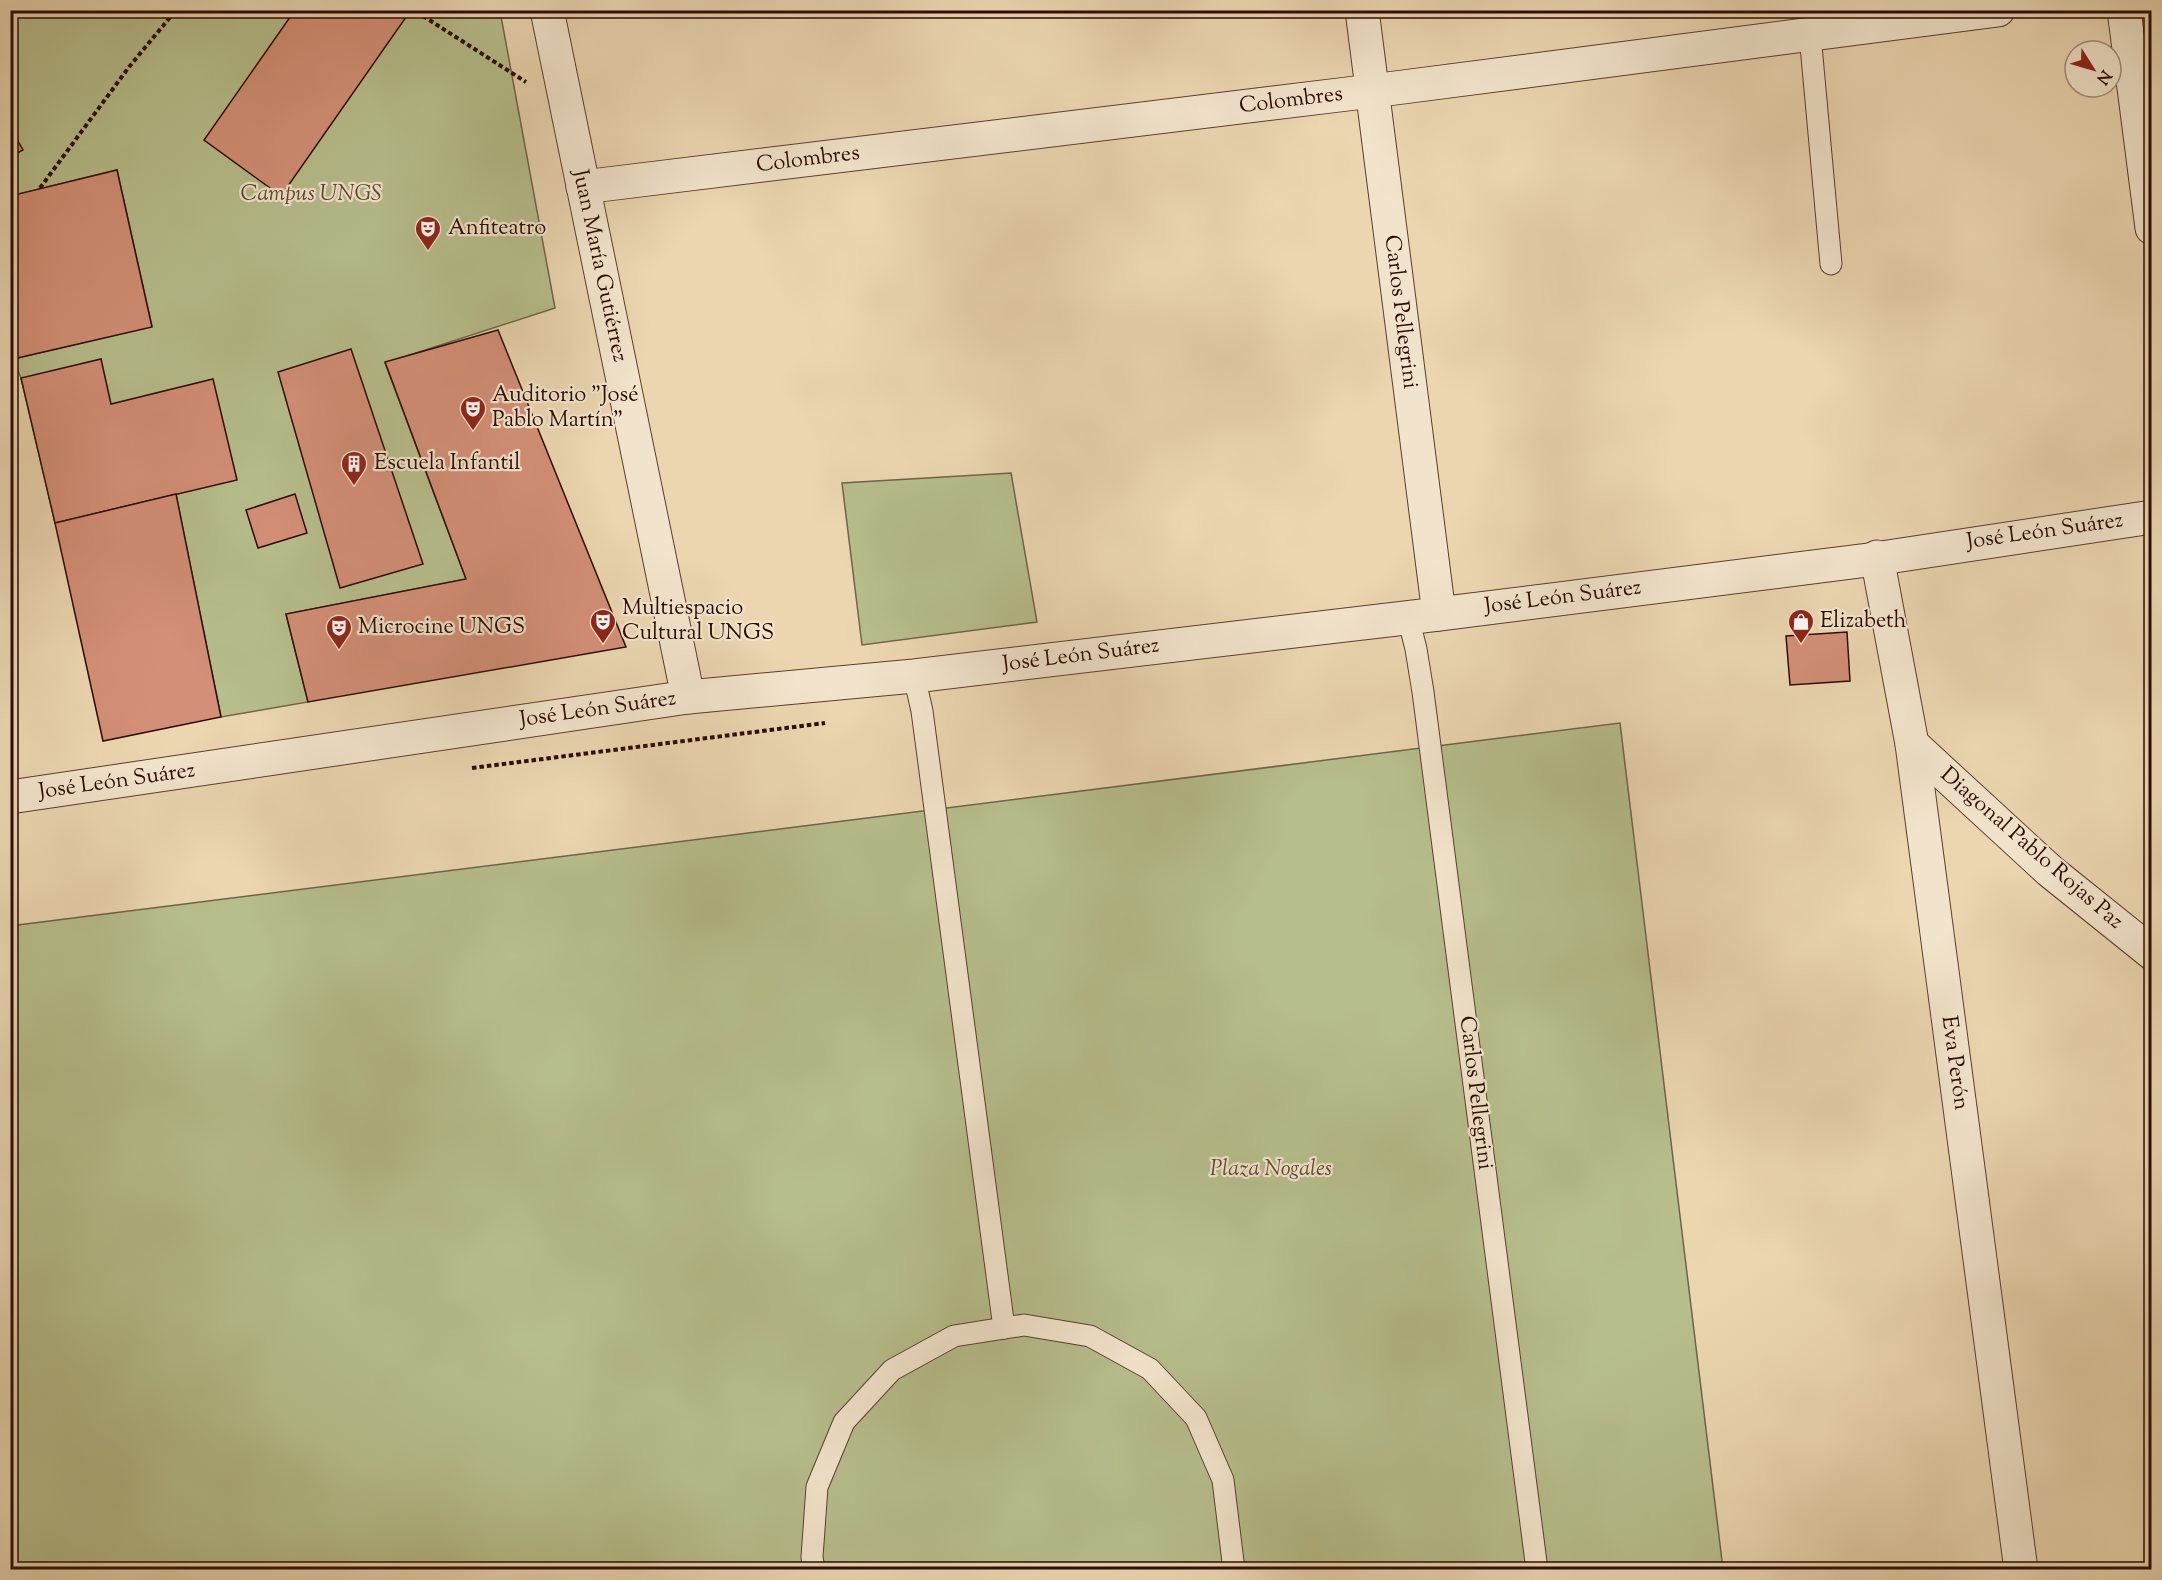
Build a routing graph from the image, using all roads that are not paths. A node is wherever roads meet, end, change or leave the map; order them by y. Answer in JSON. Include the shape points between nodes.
{"nodes":[{"id":1,"x":547,"y":10,"type":"edge"},
{"id":2,"x":1362,"y":10,"type":"edge"},
{"id":3,"x":1998,"y":10,"type":"edge"},
{"id":4,"x":2124,"y":10,"type":"edge"},
{"id":5,"x":1810,"y":35,"type":"junction"},
{"id":6,"x":1372,"y":92,"type":"junction"},
{"id":7,"x":583,"y":187,"type":"junction"},
{"id":8,"x":2151,"y":228,"type":"edge"},
{"id":9,"x":1831,"y":264,"type":"dead end"},
{"id":10,"x":2151,"y":516,"type":"edge"},
{"id":11,"x":1877,"y":557,"type":"junction"},
{"id":12,"x":1424,"y":615,"type":"junction"},
{"id":13,"x":914,"y":676,"type":"junction"},
{"id":14,"x":688,"y":697,"type":"junction"},
{"id":15,"x":1912,"y":744,"type":"junction"},
{"id":16,"x":10,"y":797,"type":"edge"},
{"id":17,"x":2151,"y":953,"type":"edge"},
{"id":18,"x":1004,"y":1328,"type":"junction"},
{"id":19,"x":814,"y":1569,"type":"edge"},
{"id":20,"x":1234,"y":1569,"type":"edge"},
{"id":21,"x":1537,"y":1569,"type":"edge"},
{"id":22,"x":2021,"y":1569,"type":"edge"}],
"edges":[{"from":1,"to":7,"type":"street","name":"Juan María Gutiérrez"},
{"from":2,"to":6,"type":"street","name":"Carlos Pellegrini"},
{"from":3,"to":5,"type":"street","name":"Colombres"},
{"from":4,"to":8,"type":"street"},
{"from":5,"to":6,"type":"street","name":"Colombres"},
{"from":5,"to":9,"type":"lane"},
{"from":6,"to":7,"type":"street","name":"Colombres"},
{"from":6,"to":12,"type":"street","name":"Carlos Pellegrini"},
{"from":7,"to":14,"type":"street","name":"Juan María Gutiérrez"},
{"from":10,"to":11,"type":"street","name":"José León Suárez"},
{"from":11,"to":12,"type":"street","name":"José León Suárez"},
{"from":11,"to":15,"type":"street","name":"Eva Perón"},
{"from":12,"to":13,"type":"street","name":"José León Suárez"},
{"from":12,"to":21,"type":"lane","name":"Carlos Pellegrini","via":[[1416,649]]},
{"from":13,"to":14,"type":"street","name":"José León Suárez"},
{"from":13,"to":18,"type":"lane","via":[[922,711]]},
{"from":14,"to":16,"type":"street","name":"José León Suárez"},
{"from":15,"to":17,"type":"street","name":"Diagonal Pablo Rojas Paz","via":[[2050,871]]},
{"from":15,"to":22,"type":"street","name":"Eva Perón"},
{"from":18,"to":19,"type":"lane","via":[[954,1336],[892,1370],[844,1422],[817,1487]]},
{"from":18,"to":20,"type":"lane","via":[[1024,1325],[1090,1336],[1150,1369],[1196,1418],[1224,1480]]}]}
